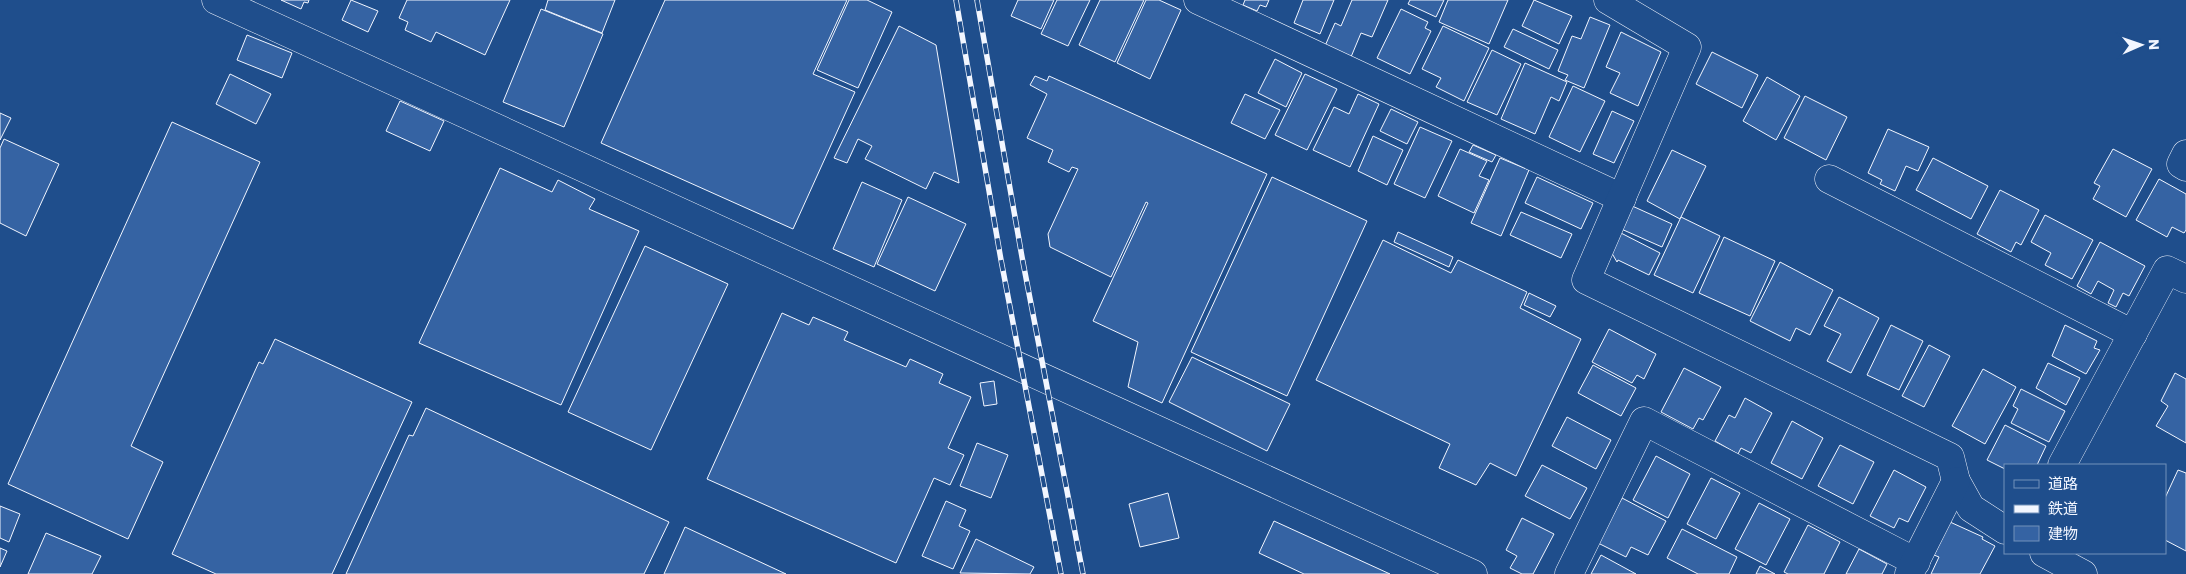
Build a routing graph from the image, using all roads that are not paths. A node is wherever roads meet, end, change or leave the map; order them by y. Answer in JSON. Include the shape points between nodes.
{"nodes":[{"id":1,"x":216,"y":0,"type":"edge"},
{"id":2,"x":1198,"y":0,"type":"edge"},
{"id":3,"x":1608,"y":0,"type":"edge"},
{"id":4,"x":2186,"y":154,"type":"edge"},
{"id":5,"x":2186,"y":167,"type":"edge"},
{"id":6,"x":1829,"y":179,"type":"dead end"},
{"id":7,"x":1622,"y":198,"type":"junction"},
{"id":8,"x":2186,"y":279,"type":"edge"},
{"id":9,"x":2133,"y":334,"type":"junction"},
{"id":10,"x":2063,"y":464,"type":"edge"},
{"id":11,"x":1956,"y":481,"type":"junction"},
{"id":12,"x":2004,"y":529,"type":"edge"},
{"id":13,"x":2046,"y":554,"type":"edge"},
{"id":14,"x":1912,"y":568,"type":"edge"},
{"id":15,"x":1473,"y":574,"type":"edge"},
{"id":16,"x":1569,"y":574,"type":"edge"},
{"id":17,"x":2083,"y":574,"type":"edge"}],
"edges":[{"from":1,"to":15,"type":"street"},
{"from":2,"to":7,"type":"street"},
{"from":3,"to":7,"type":"street","via":[[1687,47]]},
{"from":4,"to":5,"type":"street","via":[[2180,164]]},
{"from":6,"to":9,"type":"street"},
{"from":7,"to":11,"type":"street","via":[[1586,280],[1950,457]]},
{"from":8,"to":9,"type":"street","via":[[2168,270]]},
{"from":9,"to":10,"type":"street"},
{"from":11,"to":12,"type":"street","via":[[1971,508]]},
{"from":11,"to":14,"type":"street"},
{"from":13,"to":17,"type":"street"},
{"from":14,"to":16,"type":"street","via":[[1644,421]]}]}
